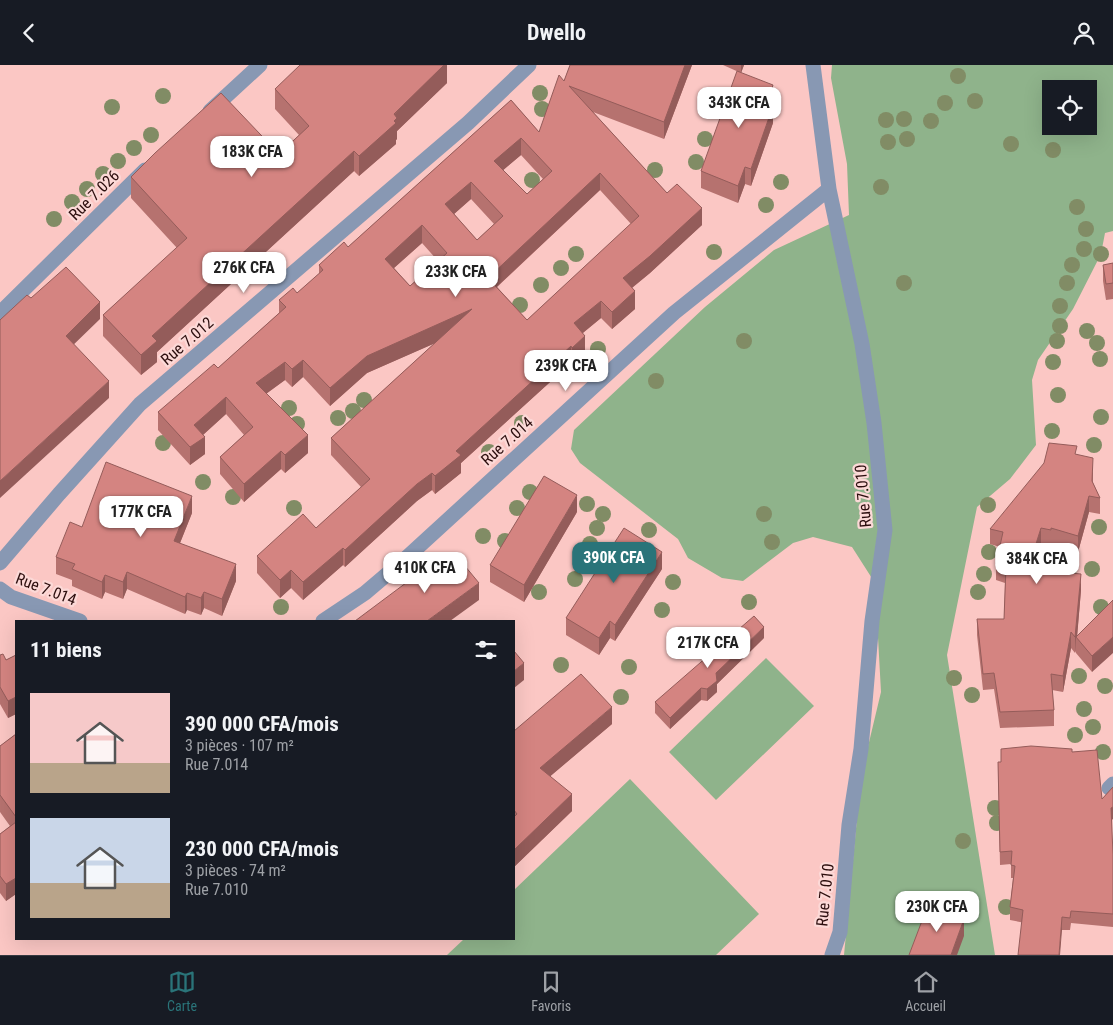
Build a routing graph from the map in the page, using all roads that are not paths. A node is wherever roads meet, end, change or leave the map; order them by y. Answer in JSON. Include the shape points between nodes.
{"nodes":[{"id":1,"x":260,"y":65,"type":"edge"},
{"id":2,"x":529,"y":65,"type":"edge"},
{"id":3,"x":813,"y":65,"type":"edge"},
{"id":4,"x":197,"y":122,"type":"edge"},
{"id":5,"x":156,"y":160,"type":"edge"},
{"id":6,"x":828,"y":189,"type":"junction"},
{"id":7,"x":0,"y":313,"type":"edge"},
{"id":8,"x":0,"y":563,"type":"edge"},
{"id":9,"x":0,"y":589,"type":"edge"},
{"id":10,"x":77,"y":620,"type":"edge"},
{"id":11,"x":324,"y":620,"type":"edge"},
{"id":12,"x":832,"y":955,"type":"edge"}],
"edges":[{"from":1,"to":4,"type":"street"},
{"from":2,"to":8,"type":"street","name":"Rue 7.012","via":[[468,123],[140,404]]},
{"from":3,"to":6,"type":"street","name":"Rue 7.010"},
{"from":5,"to":7,"type":"street","name":"Rue 7.026"},
{"from":6,"to":11,"type":"street","name":"Rue 7.014","via":[[674,313],[405,559],[365,593]]},
{"from":6,"to":12,"type":"street","name":"Rue 7.010","via":[[862,344],[885,529],[872,621],[861,749],[849,825],[840,932]]},
{"from":9,"to":10,"type":"street","name":"Rue 7.014","via":[[11,597]]}]}
